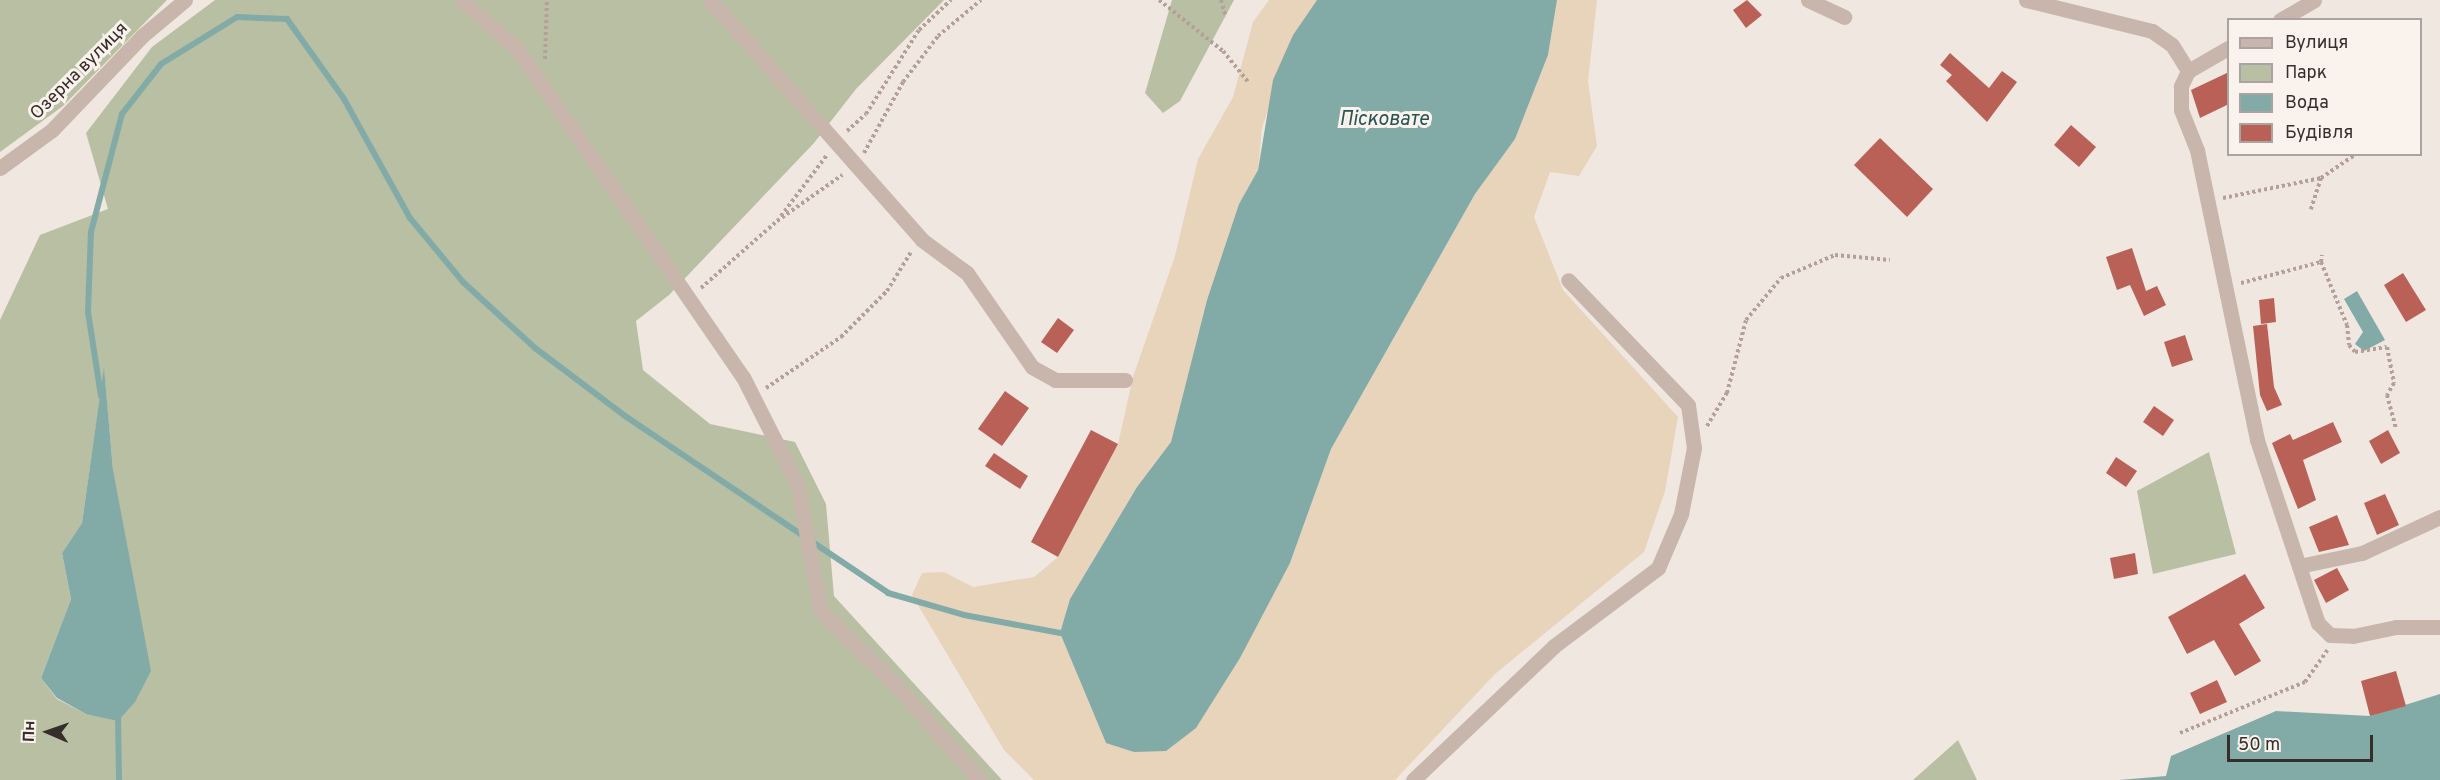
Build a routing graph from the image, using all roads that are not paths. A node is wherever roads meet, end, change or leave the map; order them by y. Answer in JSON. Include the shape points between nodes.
{"nodes":[{"id":1,"x":185,"y":0,"type":"edge"},
{"id":2,"x":462,"y":0,"type":"edge"},
{"id":3,"x":710,"y":0,"type":"edge"},
{"id":4,"x":1808,"y":0,"type":"edge"},
{"id":5,"x":2026,"y":0,"type":"edge"},
{"id":6,"x":2314,"y":0,"type":"edge"},
{"id":7,"x":1844,"y":17,"type":"dead end"},
{"id":8,"x":2283,"y":18,"type":"edge"},
{"id":9,"x":2227,"y":49,"type":"edge"},
{"id":10,"x":2188,"y":71,"type":"junction"},
{"id":11,"x":0,"y":168,"type":"edge"},
{"id":12,"x":1568,"y":280,"type":"dead end"},
{"id":13,"x":1125,"y":380,"type":"dead end"},
{"id":14,"x":2440,"y":517,"type":"edge"},
{"id":15,"x":2299,"y":566,"type":"junction"},
{"id":16,"x":2440,"y":627,"type":"edge"},
{"id":17,"x":980,"y":780,"type":"edge"},
{"id":18,"x":1413,"y":780,"type":"edge"}],
"edges":[{"from":1,"to":11,"type":"street","name":"Озерна вулиця","via":[[142,36],[52,130]]},
{"from":2,"to":17,"type":"street","via":[[518,50],[753,398],[798,486],[820,611],[894,683]]},
{"from":3,"to":13,"type":"street","via":[[922,240],[967,273],[1032,367],[1055,380]]},
{"from":4,"to":7,"type":"street"},
{"from":5,"to":10,"type":"street","via":[[2152,31],[2172,45]]},
{"from":6,"to":8,"type":"street"},
{"from":9,"to":10,"type":"street"},
{"from":10,"to":15,"type":"street","via":[[2181,86],[2181,110],[2198,150],[2257,441]]},
{"from":12,"to":18,"type":"street","via":[[1688,405],[1694,448],[1681,514],[1658,568],[1554,646]]},
{"from":14,"to":15,"type":"street","via":[[2362,553]]},
{"from":15,"to":16,"type":"street","via":[[2318,622],[2330,635]]}]}
